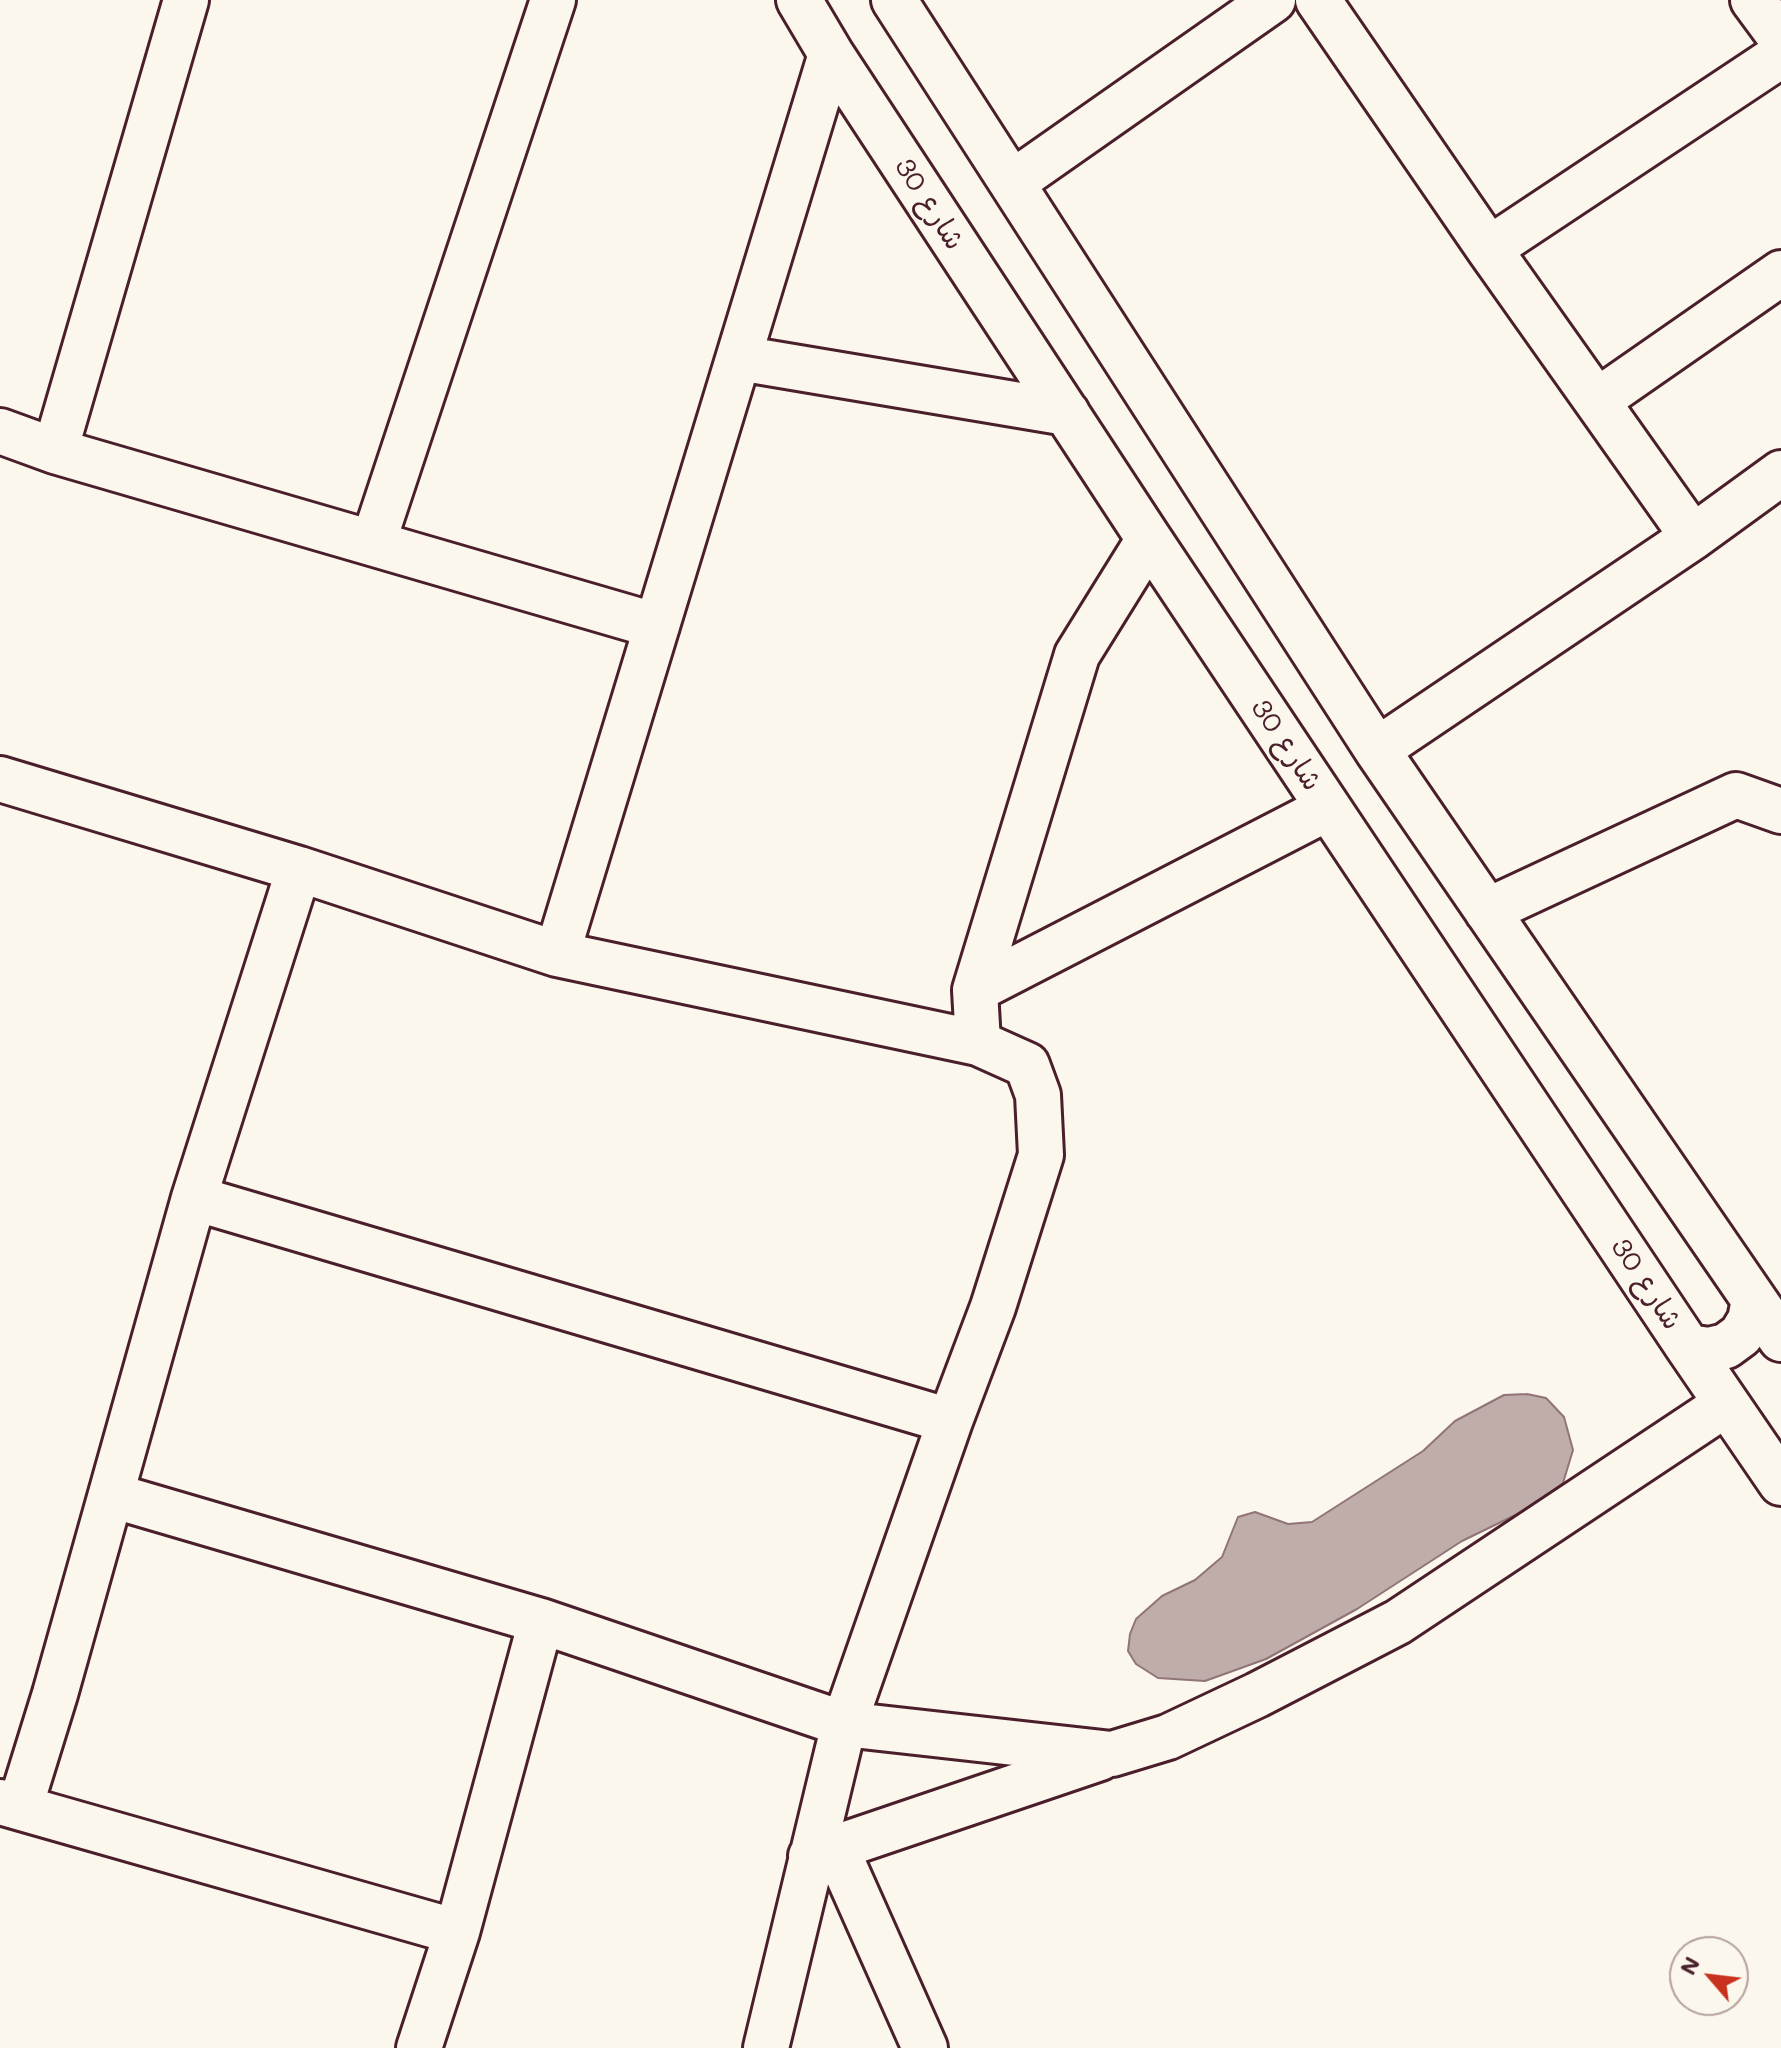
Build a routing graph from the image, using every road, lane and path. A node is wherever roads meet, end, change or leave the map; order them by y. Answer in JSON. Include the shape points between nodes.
{"nodes":[{"id":1,"x":186,"y":0,"type":"edge"},
{"id":2,"x":553,"y":0,"type":"edge"},
{"id":3,"x":799,"y":0,"type":"edge"},
{"id":4,"x":894,"y":0,"type":"edge"},
{"id":5,"x":1273,"y":0,"type":"edge"},
{"id":6,"x":1318,"y":0,"type":"edge"},
{"id":7,"x":1753,"y":0,"type":"edge"},
{"id":8,"x":1781,"y":38,"type":"edge"},
{"id":9,"x":831,"y":54,"type":"junction"},
{"id":10,"x":1781,"y":55,"type":"edge"},
{"id":11,"x":1012,"y":183,"type":"junction"},
{"id":12,"x":1489,"y":249,"type":"junction"},
{"id":13,"x":1781,"y":273,"type":"edge"},
{"id":14,"x":739,"y":358,"type":"junction"},
{"id":15,"x":1597,"y":401,"type":"junction"},
{"id":16,"x":1067,"y":413,"type":"junction"},
{"id":17,"x":0,"y":431,"type":"edge"},
{"id":18,"x":55,"y":451,"type":"junction"},
{"id":19,"x":1781,"y":473,"type":"edge"},
{"id":20,"x":1693,"y":537,"type":"junction"},
{"id":21,"x":1149,"y":539,"type":"junction"},
{"id":22,"x":373,"y":543,"type":"junction"},
{"id":23,"x":657,"y":626,"type":"junction"},
{"id":24,"x":1377,"y":750,"type":"junction"},
{"id":25,"x":0,"y":779,"type":"edge"},
{"id":26,"x":1328,"y":808,"type":"junction"},
{"id":27,"x":1781,"y":811,"type":"edge"},
{"id":28,"x":299,"y":869,"type":"junction"},
{"id":29,"x":1487,"y":911,"type":"junction"},
{"id":30,"x":557,"y":954,"type":"junction"},
{"id":31,"x":975,"y":990,"type":"junction"},
{"id":32,"x":978,"y":1043,"type":"junction"},
{"id":33,"x":194,"y":1198,"type":"junction"},
{"id":34,"x":1754,"y":1300,"type":"junction"},
{"id":35,"x":1781,"y":1339,"type":"edge"},
{"id":36,"x":1688,"y":1347,"type":"junction"},
{"id":37,"x":1726,"y":1404,"type":"junction"},
{"id":38,"x":950,"y":1421,"type":"junction"},
{"id":39,"x":1781,"y":1483,"type":"edge"},
{"id":40,"x":111,"y":1495,"type":"junction"},
{"id":41,"x":541,"y":1621,"type":"junction"},
{"id":42,"x":844,"y":1724,"type":"junction"},
{"id":43,"x":1112,"y":1754,"type":"junction"},
{"id":44,"x":10,"y":1804,"type":"edge"},
{"id":45,"x":823,"y":1852,"type":"junction"},
{"id":46,"x":457,"y":1932,"type":"junction"},
{"id":47,"x":419,"y":2048,"type":"edge"},
{"id":48,"x":766,"y":2048,"type":"edge"},
{"id":49,"x":925,"y":2048,"type":"edge"}],
"edges":[{"from":1,"to":18,"type":"street"},
{"from":2,"to":22,"type":"street"},
{"from":3,"to":9,"type":"street","name":"شارع 30"},
{"from":4,"to":11,"type":"street"},
{"from":5,"to":11,"type":"street"},
{"from":6,"to":12,"type":"street"},
{"from":7,"to":8,"type":"street"},
{"from":9,"to":14,"type":"street"},
{"from":9,"to":16,"type":"street","name":"شارع 30"},
{"from":10,"to":12,"type":"street"},
{"from":11,"to":24,"type":"street"},
{"from":12,"to":15,"type":"street"},
{"from":13,"to":15,"type":"street"},
{"from":14,"to":16,"type":"street"},
{"from":14,"to":23,"type":"street"},
{"from":15,"to":20,"type":"street"},
{"from":16,"to":21,"type":"street","name":"شارع 30"},
{"from":17,"to":18,"type":"street"},
{"from":18,"to":22,"type":"street"},
{"from":19,"to":20,"type":"street"},
{"from":20,"to":24,"type":"street"},
{"from":21,"to":26,"type":"street","name":"شارع 30"},
{"from":21,"to":31,"type":"street","via":[[1077,655]]},
{"from":22,"to":23,"type":"street"},
{"from":23,"to":30,"type":"street"},
{"from":24,"to":29,"type":"street"},
{"from":25,"to":28,"type":"street"},
{"from":26,"to":31,"type":"street"},
{"from":26,"to":36,"type":"street","name":"شارع 30"},
{"from":27,"to":29,"type":"street","via":[[1736,795]]},
{"from":28,"to":30,"type":"street"},
{"from":28,"to":33,"type":"street"},
{"from":29,"to":34,"type":"street"},
{"from":30,"to":32,"type":"street"},
{"from":31,"to":32,"type":"street"},
{"from":32,"to":38,"type":"street","via":[[1027,1065],[1038,1095],[1041,1155]]},
{"from":33,"to":38,"type":"street"},
{"from":33,"to":40,"type":"street"},
{"from":34,"to":35,"type":"street"},
{"from":34,"to":36,"type":"street","via":[[1741,1335],[1726,1346]]},
{"from":36,"to":37,"type":"street","name":"شارع 30"},
{"from":37,"to":39,"type":"street","name":"شارع 30"},
{"from":37,"to":43,"type":"street","via":[[1398,1622],[1168,1737]]},
{"from":38,"to":42,"type":"street"},
{"from":40,"to":41,"type":"street"},
{"from":40,"to":44,"type":"street","via":[[55,1694]]},
{"from":41,"to":42,"type":"street"},
{"from":41,"to":46,"type":"street"},
{"from":42,"to":43,"type":"street"},
{"from":42,"to":45,"type":"street"},
{"from":43,"to":45,"type":"street"},
{"from":44,"to":46,"type":"street"},
{"from":45,"to":48,"type":"street"},
{"from":45,"to":49,"type":"street"},
{"from":46,"to":47,"type":"street"}]}
